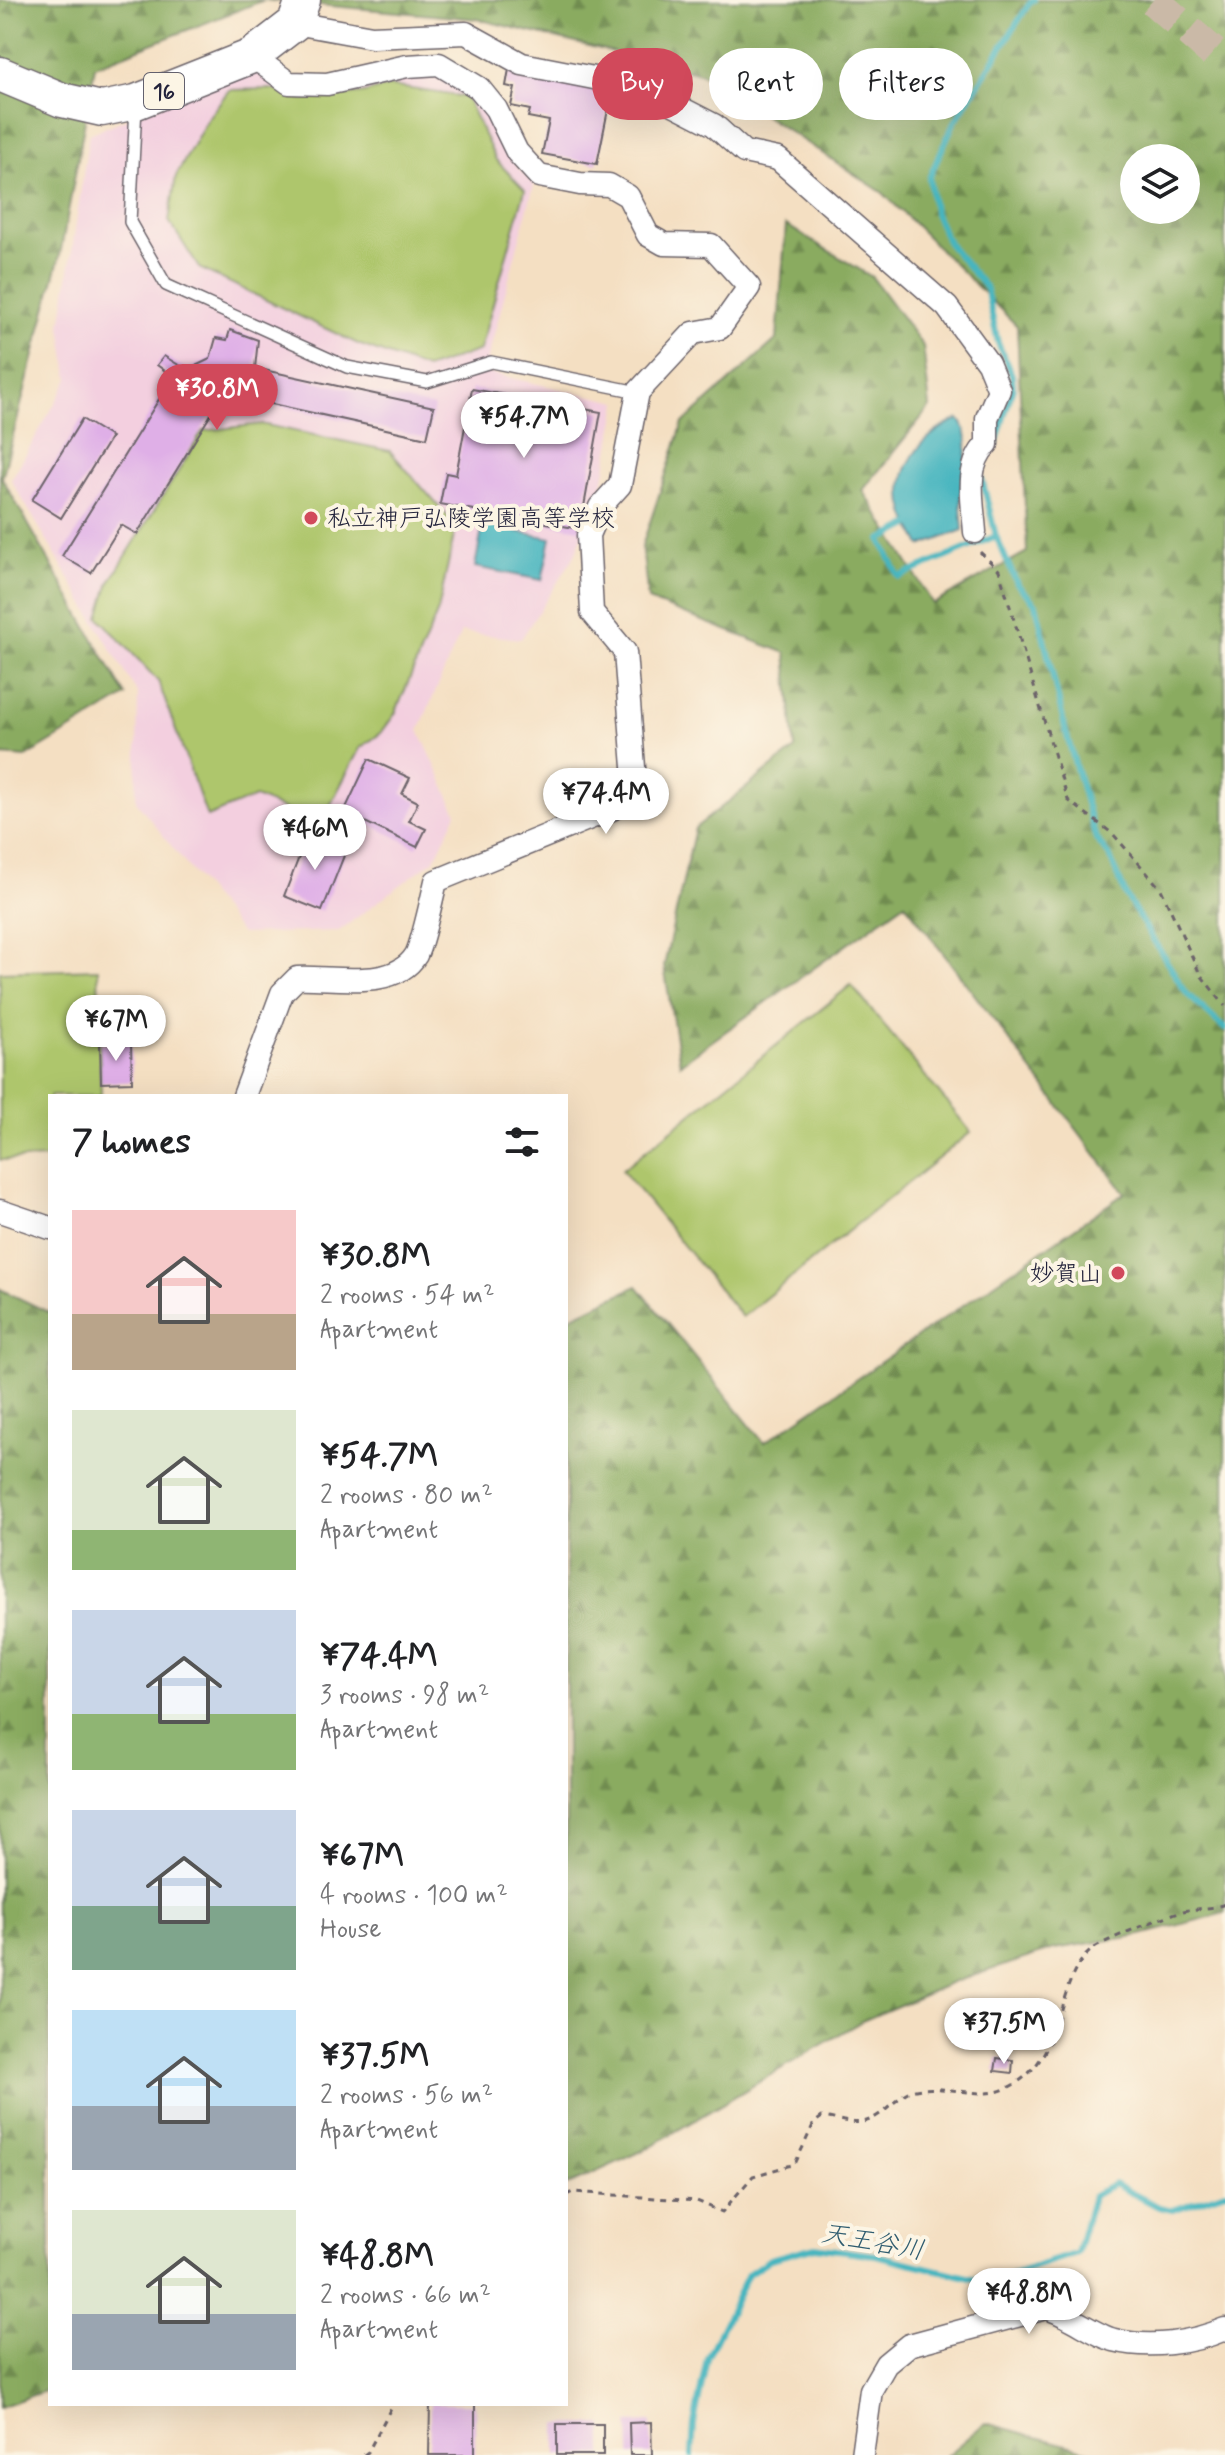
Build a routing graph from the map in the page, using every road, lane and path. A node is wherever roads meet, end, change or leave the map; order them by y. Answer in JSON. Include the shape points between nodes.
{"nodes":[{"id":1,"x":299,"y":12,"type":"edge"},
{"id":2,"x":252,"y":56,"type":"junction"},
{"id":3,"x":0,"y":74,"type":"edge"},
{"id":4,"x":136,"y":102,"type":"junction"},
{"id":5,"x":638,"y":392,"type":"junction"},
{"id":6,"x":975,"y":532,"type":"joint"},
{"id":7,"x":1225,"y":1006,"type":"edge"},
{"id":8,"x":245,"y":1094,"type":"edge"},
{"id":9,"x":0,"y":1211,"type":"edge"},
{"id":10,"x":48,"y":1227,"type":"edge"},
{"id":11,"x":1225,"y":1904,"type":"edge"},
{"id":12,"x":568,"y":2194,"type":"edge"},
{"id":13,"x":1225,"y":2329,"type":"edge"},
{"id":14,"x":392,"y":2406,"type":"edge"},
{"id":15,"x":364,"y":2455,"type":"edge"},
{"id":16,"x":862,"y":2455,"type":"edge"}],
"edges":[{"from":1,"to":2,"type":"main road","number":"16"},
{"from":1,"to":6,"type":"street","via":[[372,37],[466,33],[522,64],[640,87],[714,125],[744,152],[778,159],[947,307],[988,363],[999,390],[987,418],[987,444],[977,454],[971,478]]},
{"from":2,"to":4,"type":"main road","number":"16"},
{"from":2,"to":5,"type":"street","via":[[289,83],[327,84],[439,64],[479,88],[517,152],[539,176],[609,185],[628,196],[648,235],[656,240],[711,245],[749,287],[720,328],[693,333]]},
{"from":3,"to":4,"type":"main road","number":"16","via":[[62,100],[102,109]]},
{"from":4,"to":5,"type":"lane","via":[[130,222],[166,285],[347,367],[427,382],[491,362]]},
{"from":5,"to":8,"type":"street","via":[[620,485],[600,507],[588,535],[592,612],[625,652],[635,780],[626,797],[612,809],[436,881],[415,955],[399,971],[379,979],[297,978],[282,993]]},
{"from":6,"to":7,"type":"path","via":[[980,554],[999,570],[1068,800],[1113,834],[1161,889],[1200,974]]},
{"from":9,"to":10,"type":"street"},
{"from":11,"to":12,"type":"path","via":[[1182,1912],[1095,1947],[1077,1963],[1052,2039],[1025,2077],[996,2092],[934,2088],[907,2092],[864,2123],[822,2117],[795,2164],[753,2176],[722,2212],[697,2201]]},
{"from":13,"to":16,"type":"street","via":[[1163,2344],[1112,2340],[1046,2308],[909,2345],[886,2364],[871,2390]]},
{"from":14,"to":15,"type":"path"}]}
